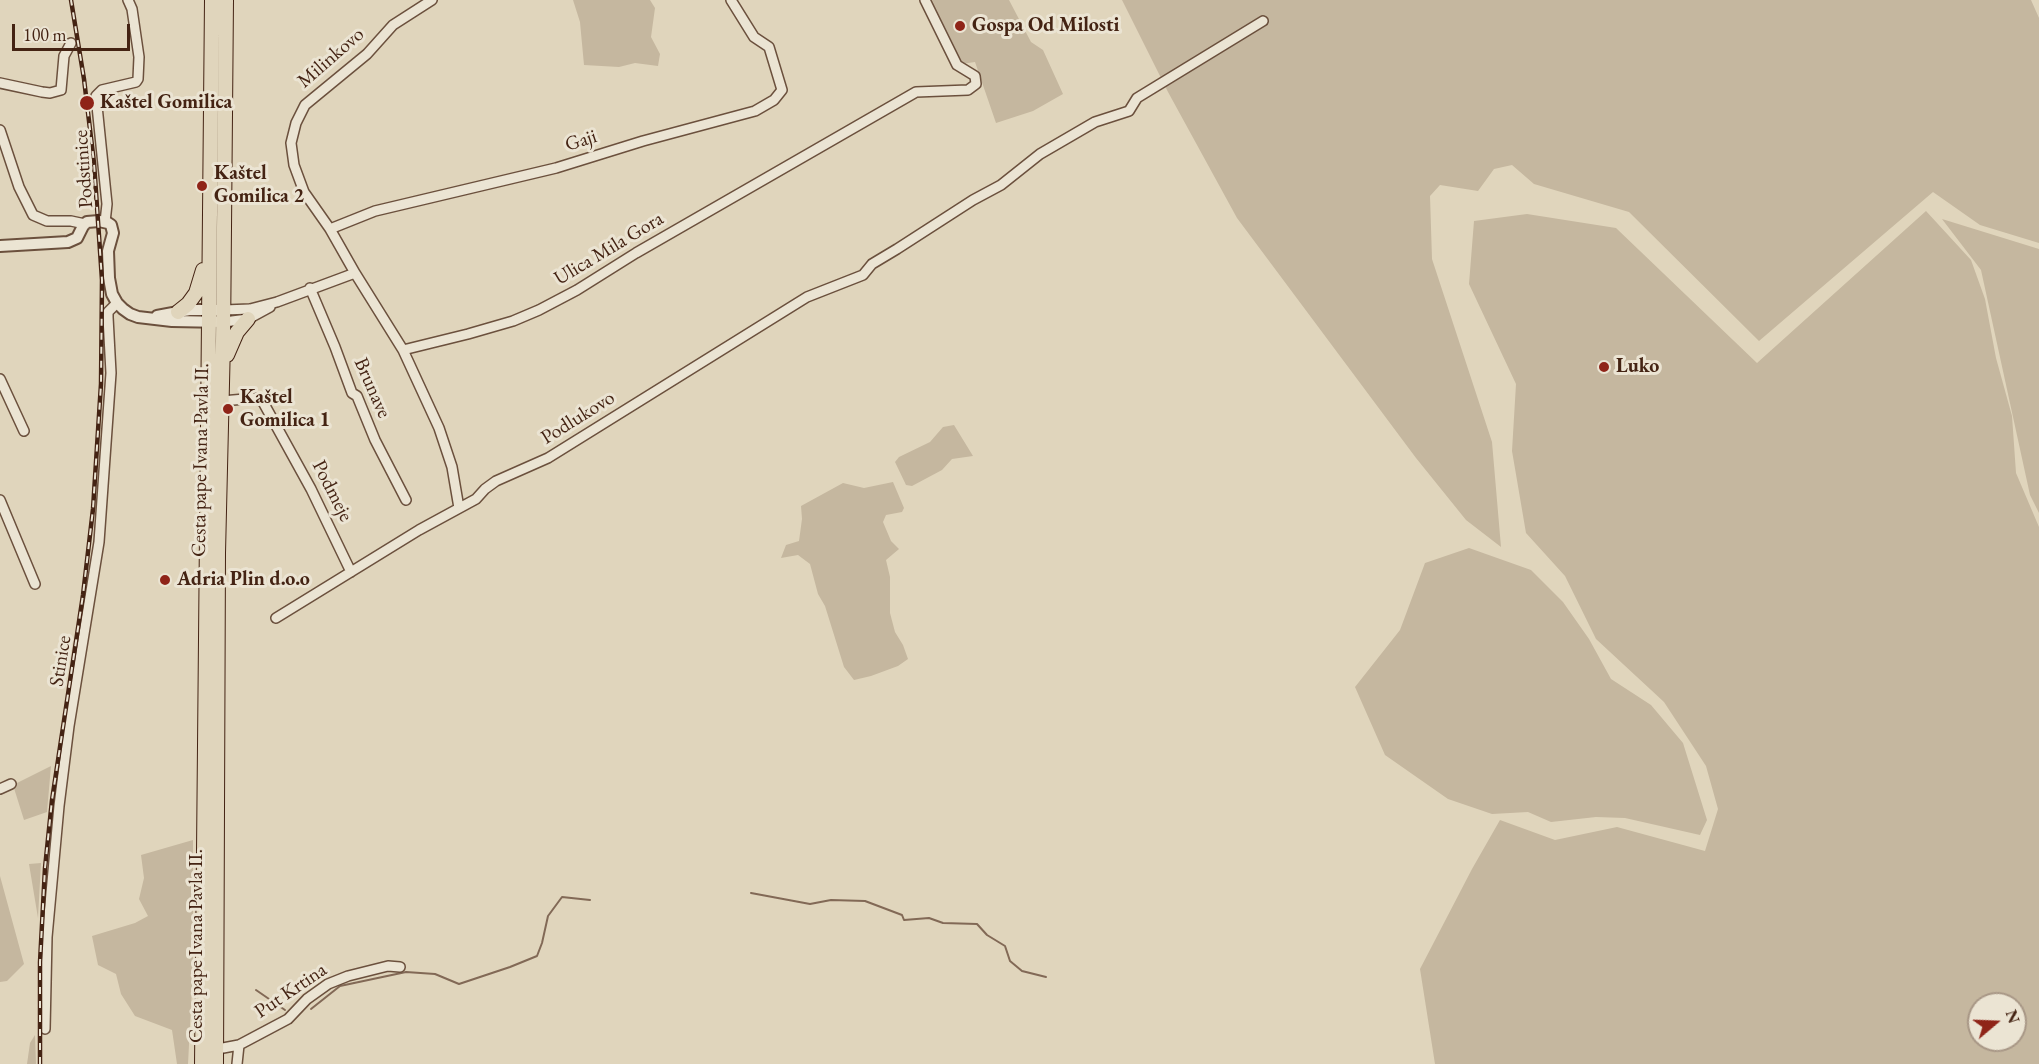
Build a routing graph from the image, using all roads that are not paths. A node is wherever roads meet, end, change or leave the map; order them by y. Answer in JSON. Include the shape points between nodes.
{"nodes":[{"id":1,"x":128,"y":0,"type":"edge"},
{"id":2,"x":212,"y":0,"type":"edge"},
{"id":3,"x":226,"y":0,"type":"edge"},
{"id":4,"x":432,"y":0,"type":"edge"},
{"id":5,"x":731,"y":0,"type":"edge"},
{"id":6,"x":925,"y":0,"type":"edge"},
{"id":7,"x":1263,"y":21,"type":"dead end"},
{"id":8,"x":71,"y":43,"type":"dead end"},
{"id":9,"x":0,"y":83,"type":"edge"},
{"id":10,"x":0,"y":130,"type":"edge"},
{"id":11,"x":105,"y":222,"type":"junction"},
{"id":12,"x":84,"y":224,"type":"junction"},
{"id":13,"x":330,"y":229,"type":"junction"},
{"id":14,"x":0,"y":246,"type":"edge"},
{"id":15,"x":208,"y":258,"type":"junction"},
{"id":16,"x":355,"y":273,"type":"junction"},
{"id":17,"x":310,"y":288,"type":"junction"},
{"id":18,"x":277,"y":302,"type":"junction"},
{"id":19,"x":117,"y":303,"type":"junction"},
{"id":20,"x":178,"y":312,"type":"junction"},
{"id":21,"x":208,"y":316,"type":"junction"},
{"id":22,"x":224,"y":316,"type":"junction"},
{"id":23,"x":148,"y":318,"type":"junction"},
{"id":24,"x":248,"y":319,"type":"junction"},
{"id":25,"x":403,"y":350,"type":"junction"},
{"id":26,"x":223,"y":365,"type":"junction"},
{"id":27,"x":0,"y":379,"type":"edge"},
{"id":28,"x":222,"y":401,"type":"junction"},
{"id":29,"x":24,"y":431,"type":"dead end"},
{"id":30,"x":0,"y":500,"type":"edge"},
{"id":31,"x":406,"y":500,"type":"dead end"},
{"id":32,"x":459,"y":508,"type":"junction"},
{"id":33,"x":351,"y":572,"type":"junction"},
{"id":34,"x":35,"y":584,"type":"dead end"},
{"id":35,"x":276,"y":618,"type":"dead end"},
{"id":36,"x":11,"y":784,"type":"dead end"},
{"id":37,"x":0,"y":789,"type":"edge"},
{"id":38,"x":215,"y":967,"type":"junction"},
{"id":39,"x":400,"y":967,"type":"dead end"},
{"id":40,"x":202,"y":979,"type":"junction"},
{"id":41,"x":45,"y":1029,"type":"dead end"},
{"id":42,"x":239,"y":1045,"type":"junction"},
{"id":43,"x":223,"y":1048,"type":"junction"},
{"id":44,"x":193,"y":1064,"type":"edge"},
{"id":45,"x":202,"y":1064,"type":"edge"},
{"id":46,"x":216,"y":1064,"type":"edge"},
{"id":47,"x":224,"y":1064,"type":"edge"},
{"id":48,"x":237,"y":1064,"type":"edge"}],
"edges":[{"from":1,"to":11,"type":"street","name":"Podstinice","via":[[139,57],[138,79],[102,90],[96,96],[107,204]]},
{"from":2,"to":15,"type":"main road","name":"Cesta pape Ivana Pavla II."},
{"from":3,"to":22,"type":"main road","name":"Cesta pape Ivana Pavla II."},
{"from":4,"to":13,"type":"street","name":"Milinkovo","via":[[393,25],[367,54],[305,105],[296,123],[291,143],[294,165],[304,192]]},
{"from":5,"to":13,"type":"street","name":"Gaji","via":[[754,37],[769,47],[782,90],[755,111],[556,168],[375,210]]},
{"from":6,"to":25,"type":"street","name":"Ulica Mila Gora","via":[[957,65],[975,76],[976,84],[968,90],[916,92],[539,310],[513,321]]},
{"from":7,"to":32,"type":"street","name":"Podlukovo","via":[[1137,98],[1129,111],[1095,122],[1040,154],[1001,185],[872,264],[863,275],[807,297],[548,458],[496,481]]},
{"from":8,"to":9,"type":"street","via":[[64,56],[61,90],[50,93]]},
{"from":10,"to":12,"type":"street","via":[[19,187],[33,214],[47,221]]},
{"from":11,"to":12,"type":"street"},
{"from":11,"to":19,"type":"street","via":[[112,229],[108,264]]},
{"from":12,"to":14,"type":"street","via":[[77,238],[68,242]]},
{"from":13,"to":16,"type":"street"},
{"from":15,"to":20,"type":"main road","via":[[196,293]]},
{"from":15,"to":21,"type":"main road","name":"Cesta pape Ivana Pavla II."},
{"from":16,"to":17,"type":"street"},
{"from":16,"to":25,"type":"street"},
{"from":17,"to":18,"type":"street"},
{"from":17,"to":31,"type":"street","name":"Brunave","via":[[352,393],[357,396]]},
{"from":18,"to":22,"type":"street"},
{"from":18,"to":24,"type":"street"},
{"from":19,"to":23,"type":"street","via":[[130,314]]},
{"from":19,"to":41,"type":"street","name":"Stinice","via":[[108,312],[111,373],[99,542],[59,806],[47,937]]},
{"from":20,"to":21,"type":"street"},
{"from":20,"to":23,"type":"street"},
{"from":21,"to":22,"type":"street"},
{"from":21,"to":23,"type":"street","via":[[172,321]]},
{"from":21,"to":40,"type":"main road","name":"Cesta pape Ivana Pavla II."},
{"from":22,"to":24,"type":"street"},
{"from":22,"to":26,"type":"main road","name":"Cesta pape Ivana Pavla II."},
{"from":24,"to":26,"type":"main road","via":[[237,332]]},
{"from":25,"to":32,"type":"street","via":[[439,428],[452,466]]},
{"from":26,"to":28,"type":"main road","name":"Cesta pape Ivana Pavla II."},
{"from":27,"to":29,"type":"street"},
{"from":28,"to":33,"type":"street","name":"Podmeje","via":[[256,398],[263,402]]},
{"from":28,"to":38,"type":"main road","name":"Cesta pape Ivana Pavla II."},
{"from":30,"to":34,"type":"street"},
{"from":32,"to":33,"type":"street","name":"Podlukovo"},
{"from":33,"to":35,"type":"street","name":"Podlukovo"},
{"from":36,"to":37,"type":"street"},
{"from":38,"to":43,"type":"main road","via":[[222,1004]]},
{"from":38,"to":46,"type":"main road","name":"Cesta pape Ivana Pavla II."},
{"from":39,"to":42,"type":"street","name":"Put Krtina","via":[[388,966],[328,984],[288,1019]]},
{"from":40,"to":44,"type":"main road","via":[[196,1002]]},
{"from":40,"to":45,"type":"main road","name":"Cesta pape Ivana Pavla II."},
{"from":42,"to":43,"type":"street","name":"Put Krtina"},
{"from":42,"to":48,"type":"street"},
{"from":43,"to":47,"type":"main road"}]}
